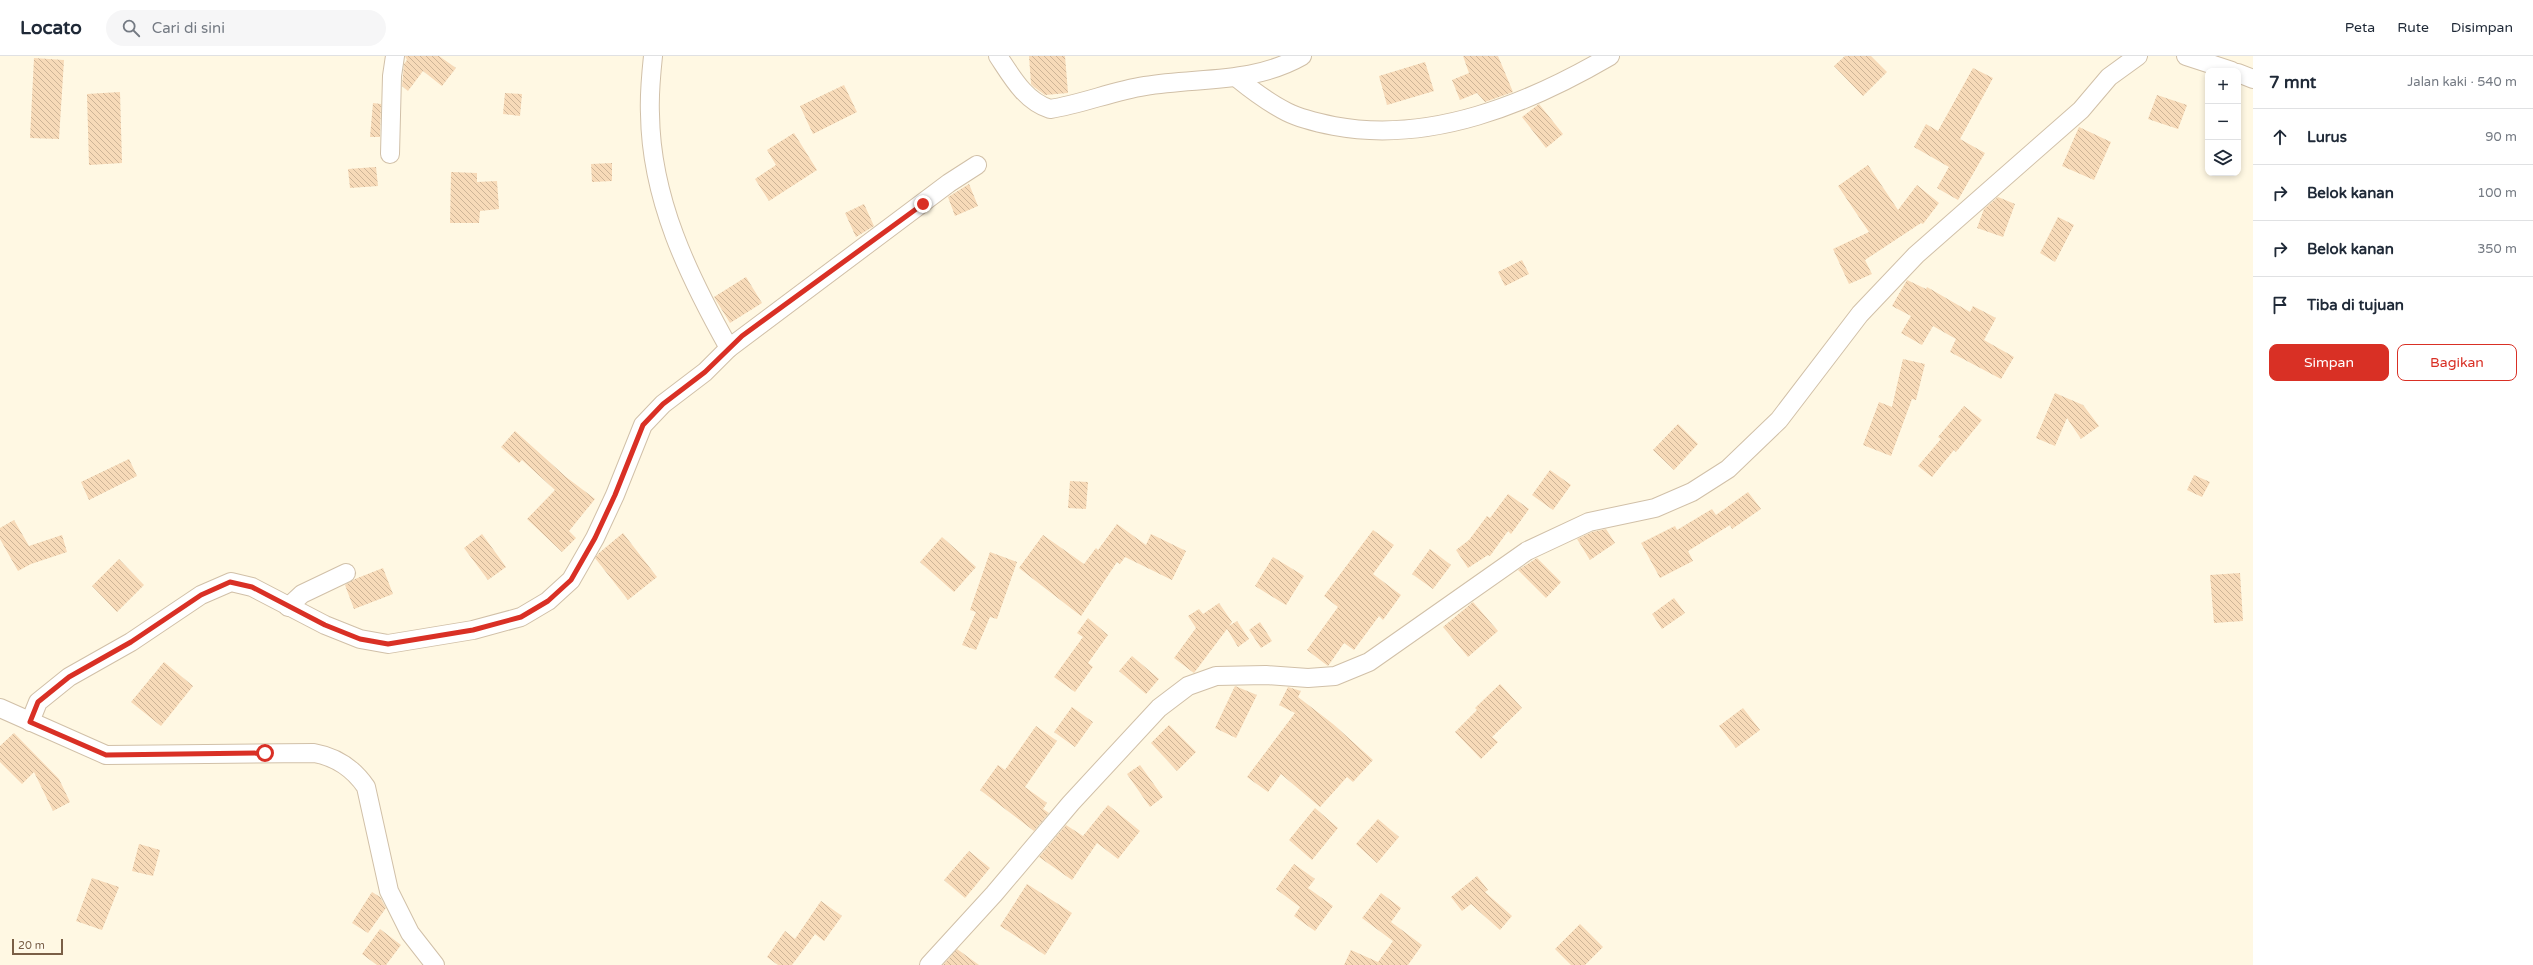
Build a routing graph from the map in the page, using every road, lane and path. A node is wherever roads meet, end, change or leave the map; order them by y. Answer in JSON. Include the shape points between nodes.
{"nodes":[{"id":1,"x":395,"y":56,"type":"edge"},
{"id":2,"x":652,"y":56,"type":"edge"},
{"id":3,"x":998,"y":56,"type":"edge"},
{"id":4,"x":1302,"y":56,"type":"edge"},
{"id":5,"x":1610,"y":56,"type":"edge"},
{"id":6,"x":2138,"y":56,"type":"edge"},
{"id":7,"x":2186,"y":56,"type":"edge"},
{"id":8,"x":2223,"y":68,"type":"edge"},
{"id":9,"x":2241,"y":74,"type":"edge"},
{"id":10,"x":1237,"y":78,"type":"junction"},
{"id":11,"x":2253,"y":79,"type":"edge"},
{"id":12,"x":390,"y":154,"type":"dead end"},
{"id":13,"x":977,"y":165,"type":"dead end"},
{"id":14,"x":729,"y":348,"type":"junction"},
{"id":15,"x":346,"y":573,"type":"dead end"},
{"id":16,"x":288,"y":607,"type":"junction"},
{"id":17,"x":0,"y":708,"type":"edge"},
{"id":18,"x":30,"y":722,"type":"junction"},
{"id":19,"x":435,"y":965,"type":"edge"},
{"id":20,"x":929,"y":965,"type":"edge"}],
"edges":[{"from":1,"to":12,"type":"street"},
{"from":2,"to":14,"type":"street","via":[[650,114],[654,160],[662,199],[680,252],[703,302]]},
{"from":3,"to":10,"type":"street","via":[[1026,96],[1039,106],[1050,109],[1144,86],[1182,80]]},
{"from":4,"to":10,"type":"street","via":[[1270,72]]},
{"from":5,"to":10,"type":"street","via":[[1537,96],[1419,129],[1355,130],[1321,123],[1288,113],[1258,95]]},
{"from":6,"to":20,"type":"street","via":[[2109,77],[2081,110],[1916,255],[1860,314],[1780,420],[1728,469],[1692,492],[1655,508],[1590,522],[1527,551],[1369,662],[1335,676],[1216,676],[1188,686],[1159,708],[1070,803],[994,894]]},
{"from":7,"to":8,"type":"street"},
{"from":9,"to":11,"type":"street"},
{"from":13,"to":14,"type":"street","via":[[949,183]]},
{"from":14,"to":16,"type":"street","via":[[705,372],[663,404],[643,425],[615,495],[595,538],[571,580],[548,601],[521,617],[460,633],[388,644],[360,639]]},
{"from":15,"to":16,"type":"street","via":[[302,594]]},
{"from":16,"to":18,"type":"street","via":[[242,582],[230,582],[215,587],[131,642],[69,677],[38,702]]},
{"from":17,"to":18,"type":"street"},
{"from":18,"to":19,"type":"street","via":[[106,755],[314,753],[330,756],[344,764],[357,773],[366,787],[390,890],[410,933]]}]}
